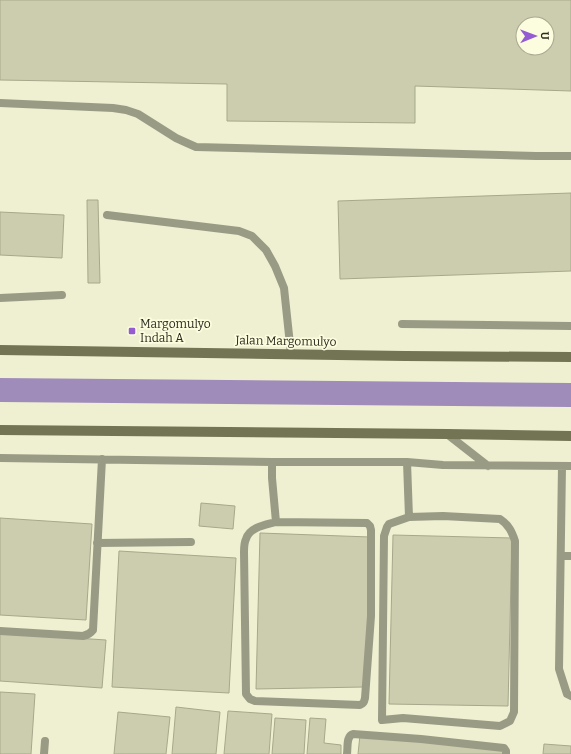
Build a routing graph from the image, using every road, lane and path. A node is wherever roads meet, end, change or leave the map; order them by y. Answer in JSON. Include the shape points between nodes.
{"nodes":[{"id":1,"x":0,"y":104,"type":"edge"},
{"id":2,"x":571,"y":156,"type":"edge"},
{"id":3,"x":108,"y":215,"type":"dead end"},
{"id":4,"x":62,"y":295,"type":"dead end"},
{"id":5,"x":0,"y":298,"type":"edge"},
{"id":6,"x":402,"y":324,"type":"dead end"},
{"id":7,"x":571,"y":326,"type":"edge"},
{"id":8,"x":0,"y":350,"type":"edge"},
{"id":9,"x":291,"y":354,"type":"junction"},
{"id":10,"x":571,"y":357,"type":"edge"},
{"id":11,"x":0,"y":430,"type":"edge"},
{"id":12,"x":447,"y":434,"type":"junction"},
{"id":13,"x":571,"y":436,"type":"edge"},
{"id":14,"x":0,"y":458,"type":"edge"},
{"id":15,"x":102,"y":459,"type":"junction"},
{"id":16,"x":272,"y":462,"type":"junction"},
{"id":17,"x":407,"y":462,"type":"junction"},
{"id":18,"x":488,"y":466,"type":"junction"},
{"id":19,"x":562,"y":466,"type":"junction"},
{"id":20,"x":571,"y":466,"type":"edge"},
{"id":21,"x":409,"y":517,"type":"junction"},
{"id":22,"x":276,"y":522,"type":"junction"},
{"id":23,"x":191,"y":542,"type":"dead end"},
{"id":24,"x":97,"y":543,"type":"junction"},
{"id":25,"x":560,"y":556,"type":"junction"},
{"id":26,"x":571,"y":556,"type":"edge"},
{"id":27,"x":0,"y":631,"type":"edge"},
{"id":28,"x":571,"y":696,"type":"edge"},
{"id":29,"x":45,"y":741,"type":"dead end"},
{"id":30,"x":44,"y":754,"type":"edge"},
{"id":31,"x":347,"y":754,"type":"edge"},
{"id":32,"x":506,"y":754,"type":"edge"}],
"edges":[{"from":1,"to":2,"type":"lane","via":[[126,110],[138,114],[176,138],[196,146]]},
{"from":3,"to":9,"type":"lane","via":[[239,231],[252,236],[266,250],[284,288]]},
{"from":4,"to":5,"type":"lane"},
{"from":6,"to":7,"type":"lane"},
{"from":8,"to":9,"type":"main road","name":"Jalan Margomulyo"},
{"from":9,"to":10,"type":"main road","name":"Jalan Margomulyo"},
{"from":11,"to":12,"type":"main road"},
{"from":12,"to":13,"type":"main road"},
{"from":12,"to":18,"type":"lane"},
{"from":14,"to":15,"type":"lane"},
{"from":15,"to":16,"type":"lane"},
{"from":15,"to":24,"type":"lane"},
{"from":16,"to":17,"type":"lane"},
{"from":16,"to":22,"type":"lane"},
{"from":17,"to":18,"type":"lane","via":[[442,466]]},
{"from":17,"to":21,"type":"lane"},
{"from":18,"to":19,"type":"lane"},
{"from":19,"to":20,"type":"lane"},
{"from":19,"to":25,"type":"lane"},
{"from":21,"to":21,"type":"lane","via":[[500,519],[512,532],[515,541],[514,712],[510,721],[500,726],[402,718],[382,720],[384,536],[389,524]]},
{"from":22,"to":22,"type":"lane","via":[[254,528],[245,540],[246,694],[255,701],[362,704],[365,698],[371,616],[370,526],[367,523]]},
{"from":23,"to":24,"type":"lane"},
{"from":24,"to":27,"type":"lane","via":[[91,633],[83,636]]},
{"from":25,"to":26,"type":"lane"},
{"from":25,"to":28,"type":"lane","via":[[559,669],[567,694]]},
{"from":29,"to":30,"type":"lane"},
{"from":31,"to":32,"type":"lane","via":[[351,734],[504,748]]}]}
